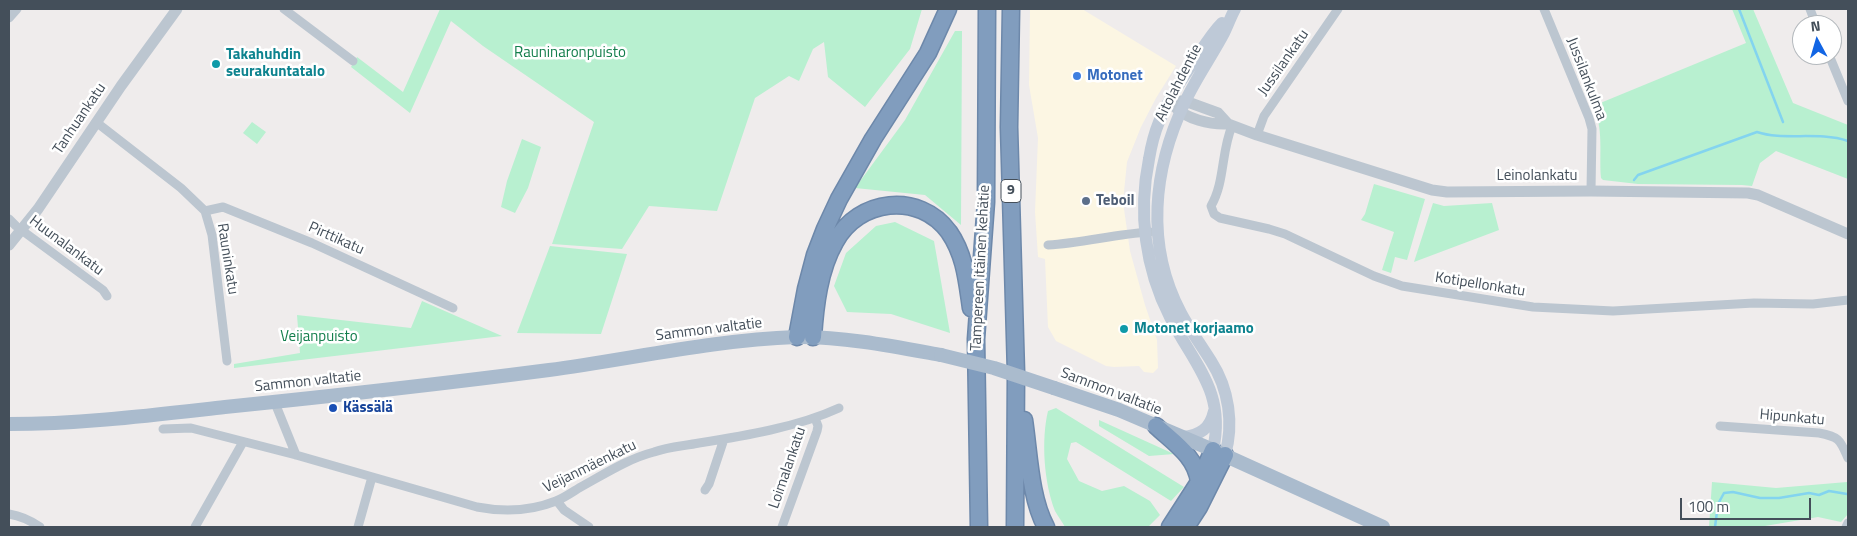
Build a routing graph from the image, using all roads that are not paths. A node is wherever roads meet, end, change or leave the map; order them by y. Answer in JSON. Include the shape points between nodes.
{"nodes":[{"id":1,"x":17,"y":9,"type":"edge"},
{"id":2,"x":177,"y":9,"type":"edge"},
{"id":3,"x":284,"y":9,"type":"edge"},
{"id":4,"x":948,"y":9,"type":"edge"},
{"id":5,"x":987,"y":9,"type":"edge"},
{"id":6,"x":1011,"y":9,"type":"edge"},
{"id":7,"x":1338,"y":9,"type":"edge"},
{"id":8,"x":1544,"y":9,"type":"edge"},
{"id":9,"x":1234,"y":10,"type":"edge"},
{"id":10,"x":9,"y":18,"type":"edge"},
{"id":11,"x":353,"y":61,"type":"dead end"},
{"id":12,"x":1833,"y":65,"type":"edge"},
{"id":13,"x":1169,"y":101,"type":"junction"},
{"id":14,"x":1848,"y":101,"type":"edge"},
{"id":15,"x":1183,"y":107,"type":"junction"},
{"id":16,"x":96,"y":122,"type":"junction"},
{"id":17,"x":1230,"y":125,"type":"junction"},
{"id":18,"x":1257,"y":135,"type":"junction"},
{"id":19,"x":1591,"y":191,"type":"junction"},
{"id":20,"x":205,"y":211,"type":"junction"},
{"id":21,"x":9,"y":219,"type":"edge"},
{"id":22,"x":22,"y":230,"type":"junction"},
{"id":23,"x":1151,"y":232,"type":"junction"},
{"id":24,"x":1848,"y":234,"type":"edge"},
{"id":25,"x":1048,"y":244,"type":"dead end"},
{"id":26,"x":9,"y":246,"type":"edge"},
{"id":27,"x":107,"y":296,"type":"dead end"},
{"id":28,"x":1848,"y":300,"type":"edge"},
{"id":29,"x":453,"y":308,"type":"dead end"},
{"id":30,"x":797,"y":337,"type":"junction"},
{"id":31,"x":813,"y":338,"type":"junction"},
{"id":32,"x":976,"y":339,"type":"junction"},
{"id":33,"x":227,"y":361,"type":"dead end"},
{"id":34,"x":1016,"y":373,"type":"junction"},
{"id":35,"x":275,"y":403,"type":"junction"},
{"id":36,"x":839,"y":408,"type":"dead end"},
{"id":37,"x":1215,"y":408,"type":"junction"},
{"id":38,"x":815,"y":418,"type":"junction"},
{"id":39,"x":9,"y":424,"type":"edge"},
{"id":40,"x":1156,"y":426,"type":"junction"},
{"id":41,"x":1720,"y":426,"type":"dead end"},
{"id":42,"x":163,"y":429,"type":"dead end"},
{"id":43,"x":1183,"y":437,"type":"junction"},
{"id":44,"x":724,"y":439,"type":"junction"},
{"id":45,"x":243,"y":442,"type":"junction"},
{"id":46,"x":1219,"y":453,"type":"junction"},
{"id":47,"x":296,"y":455,"type":"junction"},
{"id":48,"x":1848,"y":458,"type":"edge"},
{"id":49,"x":372,"y":477,"type":"junction"},
{"id":50,"x":1198,"y":482,"type":"junction"},
{"id":51,"x":705,"y":490,"type":"dead end"},
{"id":52,"x":557,"y":501,"type":"junction"},
{"id":53,"x":9,"y":514,"type":"edge"},
{"id":54,"x":1848,"y":523,"type":"edge"},
{"id":55,"x":579,"y":524,"type":"edge"},
{"id":56,"x":40,"y":527,"type":"edge"},
{"id":57,"x":195,"y":527,"type":"edge"},
{"id":58,"x":358,"y":527,"type":"edge"},
{"id":59,"x":588,"y":527,"type":"edge"},
{"id":60,"x":782,"y":527,"type":"edge"},
{"id":61,"x":979,"y":527,"type":"edge"},
{"id":62,"x":1015,"y":527,"type":"edge"},
{"id":63,"x":1046,"y":527,"type":"edge"},
{"id":64,"x":1170,"y":527,"type":"edge"},
{"id":65,"x":1186,"y":527,"type":"edge"},
{"id":66,"x":1383,"y":527,"type":"edge"},
{"id":67,"x":1846,"y":527,"type":"edge"}],
"edges":[{"from":1,"to":10,"type":"street"},
{"from":2,"to":16,"type":"street","name":"Tanhuankatu"},
{"from":3,"to":11,"type":"street"},
{"from":4,"to":30,"type":"highway","via":[[928,53],[873,139],[825,229],[815,255]]},
{"from":5,"to":32,"type":"highway","name":"Tampereen itäinen kehätie","number":"9","via":[[986,202]]},
{"from":6,"to":34,"type":"highway","name":"Tampereen itäinen kehätie","number":"9","via":[[1009,127]]},
{"from":7,"to":18,"type":"street","name":"Jussilankatu","via":[[1264,116]]},
{"from":8,"to":19,"type":"street","name":"Jussilankulma","via":[[1590,118]]},
{"from":9,"to":13,"type":"main road","name":"Aitolahdentie","via":[[1218,28]]},
{"from":9,"to":15,"type":"main road","name":"Aitolahdentie"},
{"from":12,"to":14,"type":"street"},
{"from":13,"to":15,"type":"street","name":"Leinolankatu"},
{"from":13,"to":23,"type":"main road","name":"Aitolahdentie","via":[[1158,124],[1146,171],[1144,204]]},
{"from":15,"to":17,"type":"street","name":"Leinolankatu","via":[[1216,125]]},
{"from":15,"to":23,"type":"main road","name":"Aitolahdentie","via":[[1166,150]]},
{"from":16,"to":20,"type":"street","name":"Rauninkatu","via":[[181,188]]},
{"from":16,"to":22,"type":"street","name":"Tanhuankatu"},
{"from":17,"to":18,"type":"street","name":"Leinolankatu"},
{"from":17,"to":28,"type":"street","name":"Kotipellonkatu","via":[[1218,191],[1211,206],[1214,214],[1285,234],[1402,286],[1502,303],[1578,311],[1613,312],[1754,303],[1813,304]]},
{"from":18,"to":19,"type":"street","name":"Leinolankatu","via":[[1432,190]]},
{"from":19,"to":24,"type":"street","name":"Leinolankatu","via":[[1748,193]]},
{"from":20,"to":29,"type":"street","name":"Pirttikatu","via":[[223,207],[312,243]]},
{"from":20,"to":33,"type":"street","name":"Rauninkatu","via":[[212,235]]},
{"from":21,"to":22,"type":"street","name":"Huunalankatu"},
{"from":22,"to":26,"type":"street","name":"Tanhuankatu"},
{"from":22,"to":27,"type":"street","name":"Huunalankatu"},
{"from":23,"to":25,"type":"street"},
{"from":23,"to":37,"type":"main road","name":"Aitolahdentie","via":[[1151,264],[1159,293],[1201,368]]},
{"from":23,"to":46,"type":"main road","name":"Aitolahdentie","via":[[1180,312],[1212,362],[1223,386],[1229,413],[1228,444]]},
{"from":30,"to":31,"type":"main road","name":"Sammon valtatie"},
{"from":30,"to":35,"type":"main road","name":"Sammon valtatie","via":[[678,348],[551,370]]},
{"from":31,"to":32,"type":"highway","via":[[821,282],[834,242],[856,218],[880,206],[892,205],[917,209],[941,223],[949,233],[968,280]]},
{"from":31,"to":40,"type":"main road","name":"Sammon valtatie","bridge":true,"via":[[941,355],[994,368],[1119,410]]},
{"from":32,"to":61,"type":"highway","name":"Tampereen itäinen kehätie","number":"9"},
{"from":34,"to":62,"type":"highway","name":"Tampereen itäinen kehätie","number":"9"},
{"from":34,"to":63,"type":"highway","via":[[1034,492]]},
{"from":35,"to":39,"type":"main road","name":"Sammon valtatie"},
{"from":35,"to":47,"type":"street"},
{"from":36,"to":38,"type":"street","name":"Veijanmäenkatu"},
{"from":37,"to":43,"type":"main road","via":[[1205,430]]},
{"from":37,"to":46,"type":"main road","name":"Aitolahdentie"},
{"from":38,"to":44,"type":"street","name":"Veijanmäenkatu"},
{"from":38,"to":60,"type":"street","name":"Loimalankatu","via":[[817,431]]},
{"from":40,"to":43,"type":"main road","name":"Sammon valtatie"},
{"from":40,"to":50,"type":"highway","via":[[1191,458],[1196,466]]},
{"from":41,"to":48,"type":"street","name":"Hipunkatu","via":[[1832,435],[1844,438]]},
{"from":42,"to":45,"type":"street","name":"Veijanmäenkatu","via":[[191,428]]},
{"from":43,"to":46,"type":"main road","name":"Sammon valtatie"},
{"from":44,"to":51,"type":"street"},
{"from":44,"to":52,"type":"street","name":"Veijanmäenkatu","via":[[655,451],[635,458]]},
{"from":45,"to":47,"type":"street","name":"Veijanmäenkatu"},
{"from":45,"to":57,"type":"street"},
{"from":46,"to":50,"type":"highway"},
{"from":46,"to":65,"type":"highway","via":[[1199,507]]},
{"from":46,"to":66,"type":"main road","name":"Sammon valtatie"},
{"from":47,"to":49,"type":"street","name":"Veijanmäenkatu"},
{"from":49,"to":52,"type":"street","name":"Veijanmäenkatu","via":[[488,509],[529,508]]},
{"from":49,"to":58,"type":"street"},
{"from":50,"to":64,"type":"highway"},
{"from":52,"to":55,"type":"street"},
{"from":53,"to":56,"type":"street"},
{"from":54,"to":67,"type":"street"},
{"from":55,"to":59,"type":"street"}]}
